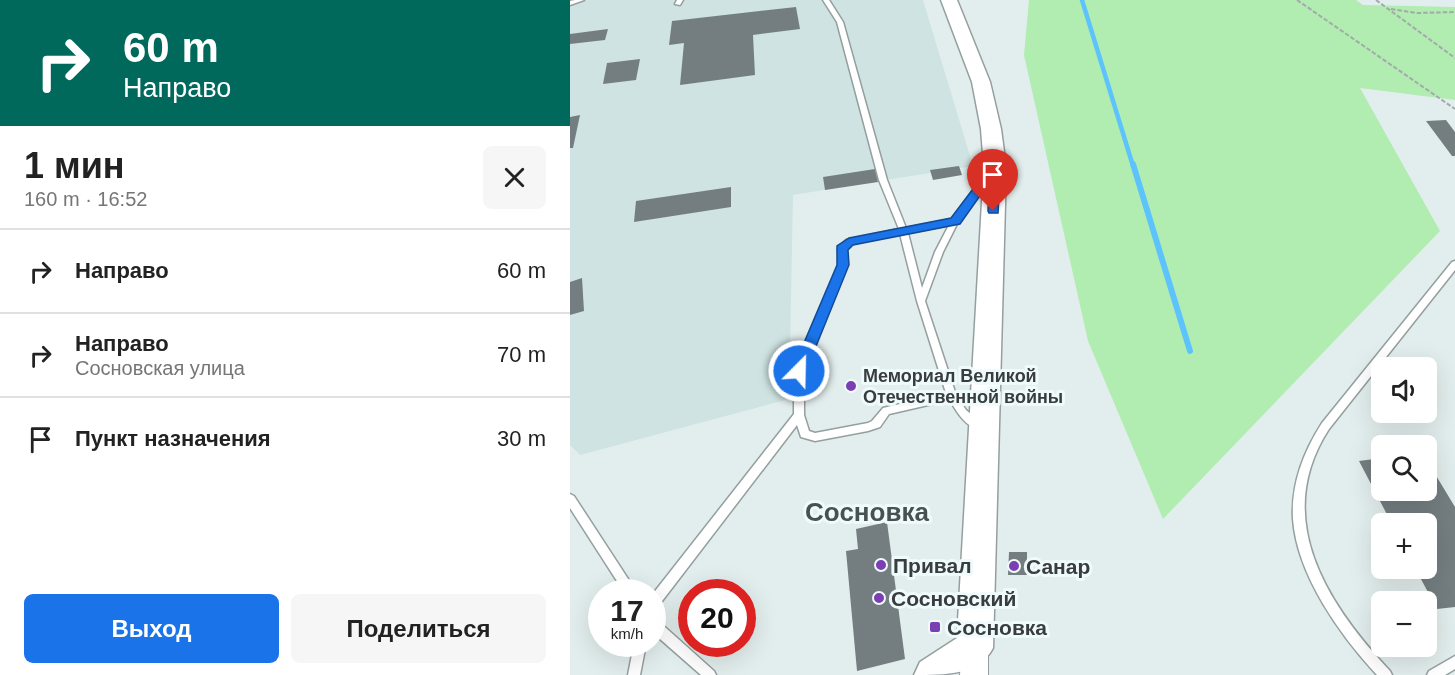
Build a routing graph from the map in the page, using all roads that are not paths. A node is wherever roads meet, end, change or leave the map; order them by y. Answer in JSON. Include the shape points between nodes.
{"nodes":[{"id":1,"x":581,"y":0,"type":"edge"},
{"id":2,"x":826,"y":0,"type":"edge"},
{"id":3,"x":950,"y":0,"type":"edge"},
{"id":4,"x":570,"y":3,"type":"edge"},
{"id":5,"x":995,"y":167,"type":"junction"},
{"id":6,"x":955,"y":221,"type":"junction"},
{"id":7,"x":903,"y":230,"type":"junction"},
{"id":8,"x":1455,"y":264,"type":"edge"},
{"id":9,"x":921,"y":301,"type":"junction"},
{"id":10,"x":952,"y":396,"type":"junction"},
{"id":11,"x":799,"y":415,"type":"junction"},
{"id":12,"x":983,"y":431,"type":"junction"},
{"id":13,"x":570,"y":499,"type":"edge"},
{"id":14,"x":622,"y":579,"type":"edge"},
{"id":15,"x":666,"y":587,"type":"edge"},
{"id":16,"x":666,"y":636,"type":"edge"},
{"id":17,"x":637,"y":657,"type":"edge"},
{"id":18,"x":974,"y":662,"type":"edge"},
{"id":19,"x":1455,"y":662,"type":"edge"},
{"id":20,"x":634,"y":675,"type":"edge"},
{"id":21,"x":710,"y":675,"type":"edge"},
{"id":22,"x":933,"y":675,"type":"edge"},
{"id":23,"x":1386,"y":675,"type":"edge"},
{"id":24,"x":1433,"y":675,"type":"edge"}],
"edges":[{"from":1,"to":4,"type":"lane"},
{"from":2,"to":7,"type":"lane","via":[[840,22],[883,180]]},
{"from":3,"to":5,"type":"street","via":[[981,82]]},
{"from":5,"to":6,"type":"lane"},
{"from":5,"to":12,"type":"street"},
{"from":6,"to":7,"type":"lane"},
{"from":6,"to":9,"type":"lane"},
{"from":7,"to":9,"type":"lane"},
{"from":7,"to":11,"type":"lane","via":[[849,242],[842,249],[843,265],[799,371]]},
{"from":8,"to":23,"type":"lane","via":[[1335,414],[1310,454],[1301,492],[1299,526],[1305,554],[1327,597],[1369,658]]},
{"from":9,"to":10,"type":"lane"},
{"from":10,"to":11,"type":"lane","via":[[886,411],[876,424],[868,427],[815,437],[805,434]]},
{"from":10,"to":12,"type":"lane"},
{"from":11,"to":15,"type":"lane"},
{"from":12,"to":18,"type":"street"},
{"from":13,"to":14,"type":"lane"},
{"from":16,"to":21,"type":"lane"},
{"from":17,"to":20,"type":"lane"},
{"from":18,"to":22,"type":"street"},
{"from":19,"to":24,"type":"lane"}]}
